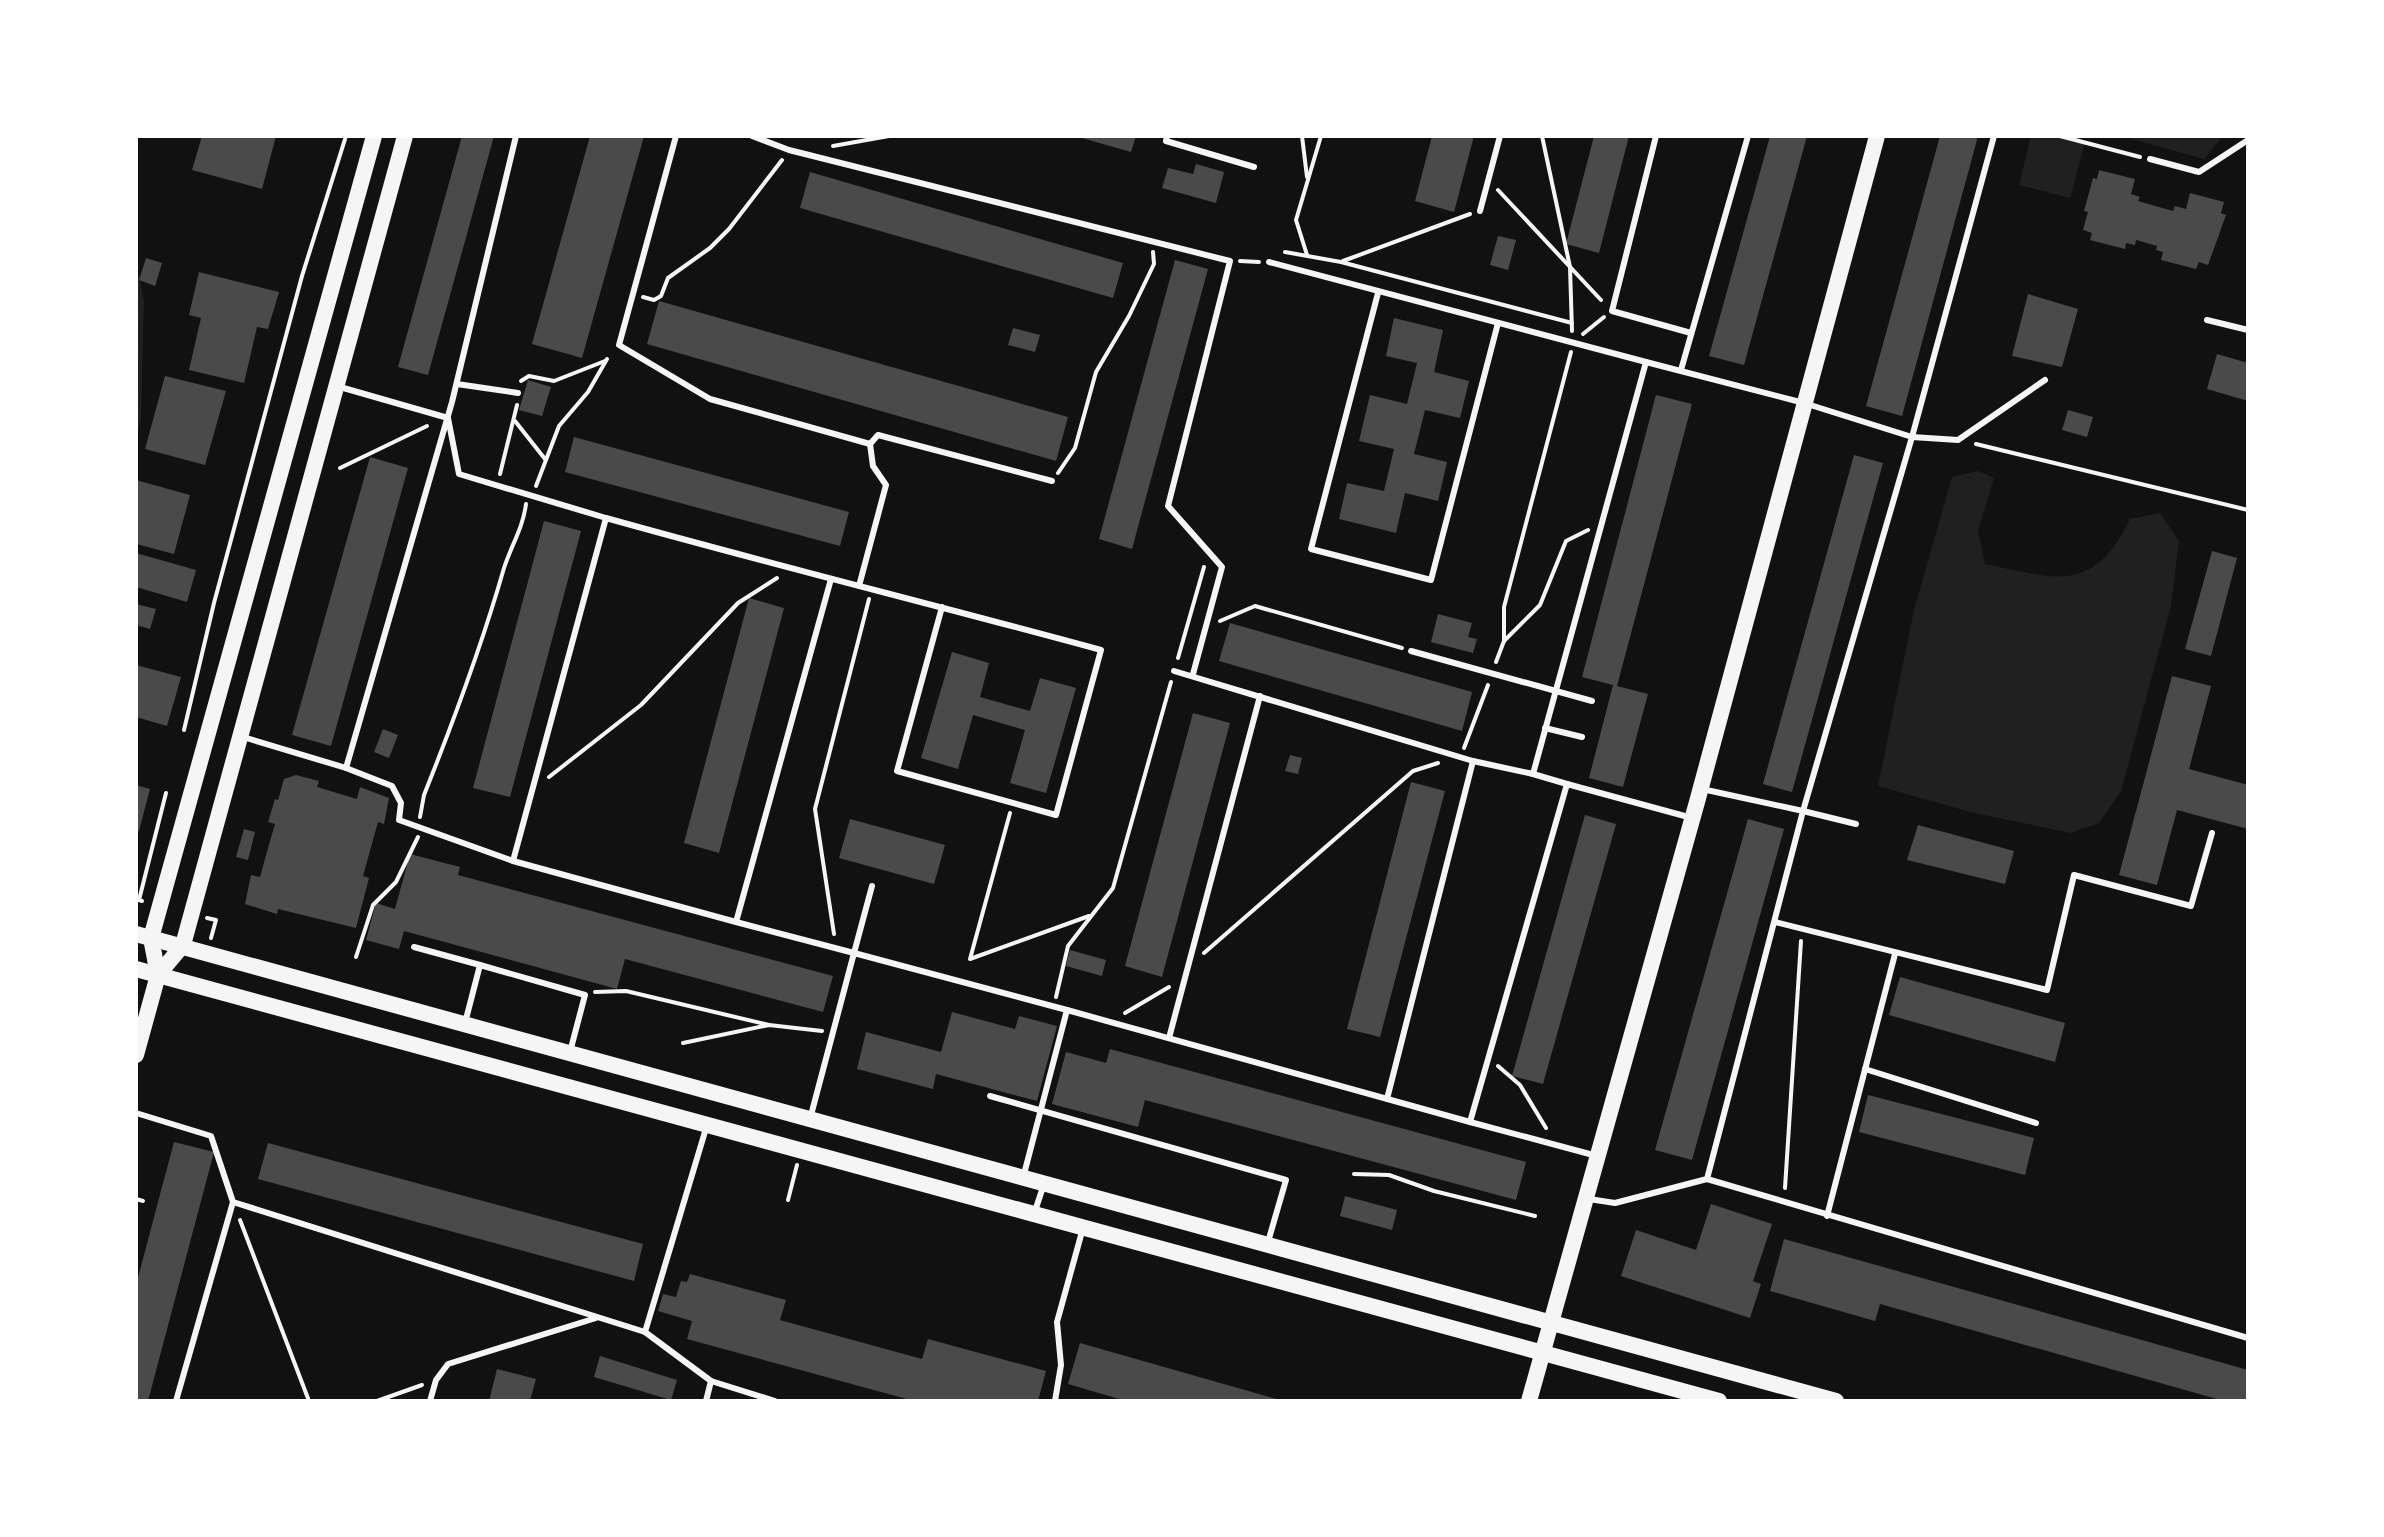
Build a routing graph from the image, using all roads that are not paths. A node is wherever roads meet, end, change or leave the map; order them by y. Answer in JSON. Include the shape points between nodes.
{"nodes":[{"id":1,"x":374,"y":136,"type":"edge"},
{"id":2,"x":405,"y":136,"type":"edge"},
{"id":3,"x":516,"y":136,"type":"edge"},
{"id":4,"x":676,"y":136,"type":"edge"},
{"id":5,"x":752,"y":136,"type":"edge"},
{"id":6,"x":1167,"y":136,"type":"edge"},
{"id":7,"x":1500,"y":136,"type":"edge"},
{"id":8,"x":1656,"y":136,"type":"edge"},
{"id":9,"x":1748,"y":136,"type":"edge"},
{"id":10,"x":1877,"y":136,"type":"edge"},
{"id":11,"x":1994,"y":136,"type":"edge"},
{"id":12,"x":2248,"y":140,"type":"edge"},
{"id":13,"x":2150,"y":159,"type":"road end"},
{"id":14,"x":1254,"y":167,"type":"dead end"},
{"id":15,"x":1480,"y":211,"type":"road end"},
{"id":16,"x":1269,"y":262,"type":"road end"},
{"id":17,"x":1378,"y":293,"type":"junction"},
{"id":18,"x":2207,"y":320,"type":"dead end"},
{"id":19,"x":1498,"y":323,"type":"junction"},
{"id":20,"x":2248,"y":330,"type":"edge"},
{"id":21,"x":1691,"y":333,"type":"junction"},
{"id":22,"x":1646,"y":362,"type":"junction"},
{"id":23,"x":1681,"y":370,"type":"junction"},
{"id":24,"x":2045,"y":380,"type":"dead end"},
{"id":25,"x":457,"y":384,"type":"junction"},
{"id":26,"x":336,"y":385,"type":"junction"},
{"id":27,"x":518,"y":393,"type":"dead end"},
{"id":28,"x":1804,"y":403,"type":"junction"},
{"id":29,"x":448,"y":418,"type":"junction"},
{"id":30,"x":1912,"y":437,"type":"junction"},
{"id":31,"x":870,"y":444,"type":"junction"},
{"id":32,"x":1052,"y":481,"type":"road end"},
{"id":33,"x":606,"y":518,"type":"junction"},
{"id":34,"x":831,"y":579,"type":"junction"},
{"id":35,"x":859,"y":586,"type":"junction"},
{"id":36,"x":942,"y":607,"type":"junction"},
{"id":37,"x":1411,"y":651,"type":"road end"},
{"id":38,"x":1174,"y":671,"type":"road end"},
{"id":39,"x":1193,"y":674,"type":"junction"},
{"id":40,"x":1555,"y":691,"type":"junction"},
{"id":41,"x":1260,"y":696,"type":"junction"},
{"id":42,"x":1592,"y":701,"type":"dead end"},
{"id":43,"x":1545,"y":728,"type":"junction"},
{"id":44,"x":240,"y":736,"type":"junction"},
{"id":45,"x":1582,"y":737,"type":"dead end"},
{"id":46,"x":1473,"y":761,"type":"junction"},
{"id":47,"x":346,"y":768,"type":"junction"},
{"id":48,"x":1533,"y":774,"type":"junction"},
{"id":49,"x":1567,"y":784,"type":"junction"},
{"id":50,"x":1700,"y":788,"type":"junction"},
{"id":51,"x":1803,"y":811,"type":"junction"},
{"id":52,"x":1692,"y":818,"type":"junction"},
{"id":53,"x":1856,"y":824,"type":"dead end"},
{"id":54,"x":2212,"y":833,"type":"dead end"},
{"id":55,"x":513,"y":861,"type":"junction"},
{"id":56,"x":872,"y":886,"type":"dead end"},
{"id":57,"x":736,"y":922,"type":"junction"},
{"id":58,"x":1775,"y":922,"type":"junction"},
{"id":59,"x":143,"y":936,"type":"edge"},
{"id":60,"x":183,"y":945,"type":"junction"},
{"id":61,"x":414,"y":947,"type":"dead end"},
{"id":62,"x":854,"y":953,"type":"junction"},
{"id":63,"x":1895,"y":954,"type":"junction"},
{"id":64,"x":480,"y":965,"type":"junction"},
{"id":65,"x":136,"y":969,"type":"edge"},
{"id":66,"x":158,"y":975,"type":"junction"},
{"id":67,"x":1067,"y":1010,"type":"junction"},
{"id":68,"x":465,"y":1023,"type":"junction"},
{"id":69,"x":1169,"y":1038,"type":"junction"},
{"id":70,"x":570,"y":1052,"type":"junction"},
{"id":71,"x":136,"y":1055,"type":"edge"},
{"id":72,"x":1865,"y":1069,"type":"junction"},
{"id":73,"x":990,"y":1096,"type":"dead end"},
{"id":74,"x":1387,"y":1099,"type":"junction"},
{"id":75,"x":1043,"y":1111,"type":"junction"},
{"id":76,"x":136,"y":1113,"type":"edge"},
{"id":77,"x":810,"y":1119,"type":"junction"},
{"id":78,"x":1470,"y":1122,"type":"junction"},
{"id":79,"x":2036,"y":1123,"type":"dead end"},
{"id":80,"x":707,"y":1125,"type":"junction"},
{"id":81,"x":1597,"y":1156,"type":"junction"},
{"id":82,"x":1023,"y":1178,"type":"junction"},
{"id":83,"x":1707,"y":1179,"type":"junction"},
{"id":84,"x":1044,"y":1183,"type":"junction"},
{"id":85,"x":1585,"y":1199,"type":"junction"},
{"id":86,"x":233,"y":1202,"type":"junction"},
{"id":87,"x":1034,"y":1215,"type":"junction"},
{"id":88,"x":1827,"y":1216,"type":"junction"},
{"id":89,"x":1083,"y":1228,"type":"junction"},
{"id":90,"x":1267,"y":1245,"type":"junction"},
{"id":91,"x":598,"y":1317,"type":"junction"},
{"id":92,"x":1551,"y":1324,"type":"junction"},
{"id":93,"x":645,"y":1332,"type":"junction"},
{"id":94,"x":2248,"y":1338,"type":"edge"},
{"id":95,"x":1542,"y":1354,"type":"junction"},
{"id":96,"x":711,"y":1381,"type":"junction"},
{"id":97,"x":176,"y":1401,"type":"edge"},
{"id":98,"x":430,"y":1401,"type":"edge"},
{"id":99,"x":706,"y":1401,"type":"edge"},
{"id":100,"x":775,"y":1401,"type":"edge"},
{"id":101,"x":1055,"y":1401,"type":"edge"},
{"id":102,"x":1529,"y":1401,"type":"edge"},
{"id":103,"x":1719,"y":1401,"type":"edge"},
{"id":104,"x":1836,"y":1401,"type":"edge"}],
"edges":[{"from":1,"to":59,"type":"main road","via":[[160,906]]},
{"from":2,"to":26,"type":"main road"},
{"from":3,"to":25,"type":"lane"},
{"from":4,"to":31,"type":"lane","via":[[619,345],[710,399]]},
{"from":5,"to":39,"type":"lane","via":[[789,150],[1230,261],[1168,506],[1222,567]]},
{"from":6,"to":14,"type":"lane","via":[[1166,141]]},
{"from":7,"to":15,"type":"lane"},
{"from":8,"to":21,"type":"lane","via":[[1612,311]]},
{"from":9,"to":21,"type":"lane"},
{"from":10,"to":28,"type":"main road"},
{"from":11,"to":30,"type":"lane"},
{"from":12,"to":13,"type":"lane","via":[[2199,172]]},
{"from":16,"to":17,"type":"lane"},
{"from":17,"to":19,"type":"lane"},
{"from":17,"to":19,"type":"lane","via":[[1311,549],[1431,580]]},
{"from":18,"to":20,"type":"lane"},
{"from":19,"to":22,"type":"lane"},
{"from":21,"to":23,"type":"lane"},
{"from":22,"to":23,"type":"lane"},
{"from":22,"to":40,"type":"lane"},
{"from":23,"to":28,"type":"lane"},
{"from":24,"to":30,"type":"lane","via":[[1958,440]]},
{"from":25,"to":27,"type":"lane"},
{"from":25,"to":29,"type":"lane"},
{"from":26,"to":29,"type":"lane"},
{"from":26,"to":44,"type":"main road"},
{"from":28,"to":30,"type":"lane"},
{"from":28,"to":50,"type":"main road"},
{"from":29,"to":33,"type":"lane","via":[[459,474]]},
{"from":29,"to":47,"type":"lane"},
{"from":30,"to":51,"type":"lane"},
{"from":31,"to":32,"type":"lane","via":[[878,435]]},
{"from":31,"to":35,"type":"lane","via":[[873,466],[886,485]]},
{"from":33,"to":34,"type":"lane"},
{"from":33,"to":55,"type":"lane"},
{"from":34,"to":35,"type":"lane"},
{"from":34,"to":57,"type":"lane"},
{"from":35,"to":36,"type":"lane"},
{"from":36,"to":36,"type":"lane","via":[[1101,650],[1056,815],[897,771]]},
{"from":37,"to":40,"type":"lane"},
{"from":38,"to":39,"type":"lane"},
{"from":39,"to":41,"type":"lane"},
{"from":40,"to":42,"type":"lane"},
{"from":40,"to":43,"type":"lane"},
{"from":41,"to":46,"type":"lane"},
{"from":41,"to":69,"type":"lane"},
{"from":43,"to":45,"type":"lane"},
{"from":43,"to":48,"type":"lane"},
{"from":44,"to":47,"type":"lane"},
{"from":44,"to":60,"type":"main road"},
{"from":46,"to":48,"type":"lane"},
{"from":46,"to":74,"type":"lane"},
{"from":47,"to":55,"type":"lane","via":[[392,786],[401,803],[399,820]]},
{"from":48,"to":49,"type":"lane"},
{"from":49,"to":52,"type":"lane"},
{"from":49,"to":78,"type":"lane"},
{"from":50,"to":51,"type":"lane"},
{"from":50,"to":52,"type":"main road"},
{"from":51,"to":53,"type":"lane"},
{"from":51,"to":58,"type":"lane"},
{"from":52,"to":81,"type":"main road"},
{"from":54,"to":63,"type":"lane","via":[[2191,906],[2074,875],[2047,990]]},
{"from":55,"to":57,"type":"lane"},
{"from":56,"to":62,"type":"lane"},
{"from":57,"to":62,"type":"lane"},
{"from":58,"to":63,"type":"lane"},
{"from":58,"to":83,"type":"lane"},
{"from":59,"to":60,"type":"main road"},
{"from":59,"to":66,"type":"main road"},
{"from":60,"to":66,"type":"main road"},
{"from":60,"to":68,"type":"main road"},
{"from":61,"to":64,"type":"lane"},
{"from":62,"to":67,"type":"lane"},
{"from":62,"to":77,"type":"lane"},
{"from":63,"to":72,"type":"lane"},
{"from":64,"to":68,"type":"lane"},
{"from":64,"to":70,"type":"lane","via":[[585,995]]},
{"from":65,"to":66,"type":"main road"},
{"from":66,"to":71,"type":"main road"},
{"from":66,"to":80,"type":"main road"},
{"from":67,"to":69,"type":"lane"},
{"from":67,"to":75,"type":"lane"},
{"from":68,"to":70,"type":"main road"},
{"from":69,"to":74,"type":"lane"},
{"from":70,"to":77,"type":"main road"},
{"from":72,"to":79,"type":"lane"},
{"from":72,"to":88,"type":"lane"},
{"from":73,"to":75,"type":"lane"},
{"from":74,"to":78,"type":"lane"},
{"from":75,"to":82,"type":"lane"},
{"from":75,"to":90,"type":"lane","via":[[1286,1180]]},
{"from":76,"to":86,"type":"lane","via":[[211,1136]]},
{"from":77,"to":82,"type":"main road"},
{"from":78,"to":81,"type":"lane"},
{"from":80,"to":87,"type":"main road"},
{"from":80,"to":93,"type":"lane"},
{"from":81,"to":85,"type":"main road"},
{"from":82,"to":84,"type":"main road"},
{"from":83,"to":85,"type":"lane","via":[[1615,1203]]},
{"from":83,"to":88,"type":"lane"},
{"from":84,"to":87,"type":"lane"},
{"from":84,"to":90,"type":"main road"},
{"from":85,"to":92,"type":"main road"},
{"from":86,"to":91,"type":"lane"},
{"from":86,"to":97,"type":"lane"},
{"from":87,"to":89,"type":"main road"},
{"from":88,"to":94,"type":"lane"},
{"from":89,"to":95,"type":"main road"},
{"from":89,"to":101,"type":"lane","via":[[1057,1322],[1061,1365]]},
{"from":90,"to":92,"type":"main road"},
{"from":91,"to":93,"type":"lane"},
{"from":91,"to":98,"type":"lane","via":[[448,1364]]},
{"from":92,"to":95,"type":"main road"},
{"from":92,"to":104,"type":"main road"},
{"from":93,"to":96,"type":"lane"},
{"from":95,"to":102,"type":"main road"},
{"from":95,"to":103,"type":"main road"},
{"from":96,"to":99,"type":"lane"},
{"from":96,"to":100,"type":"lane"}]}
